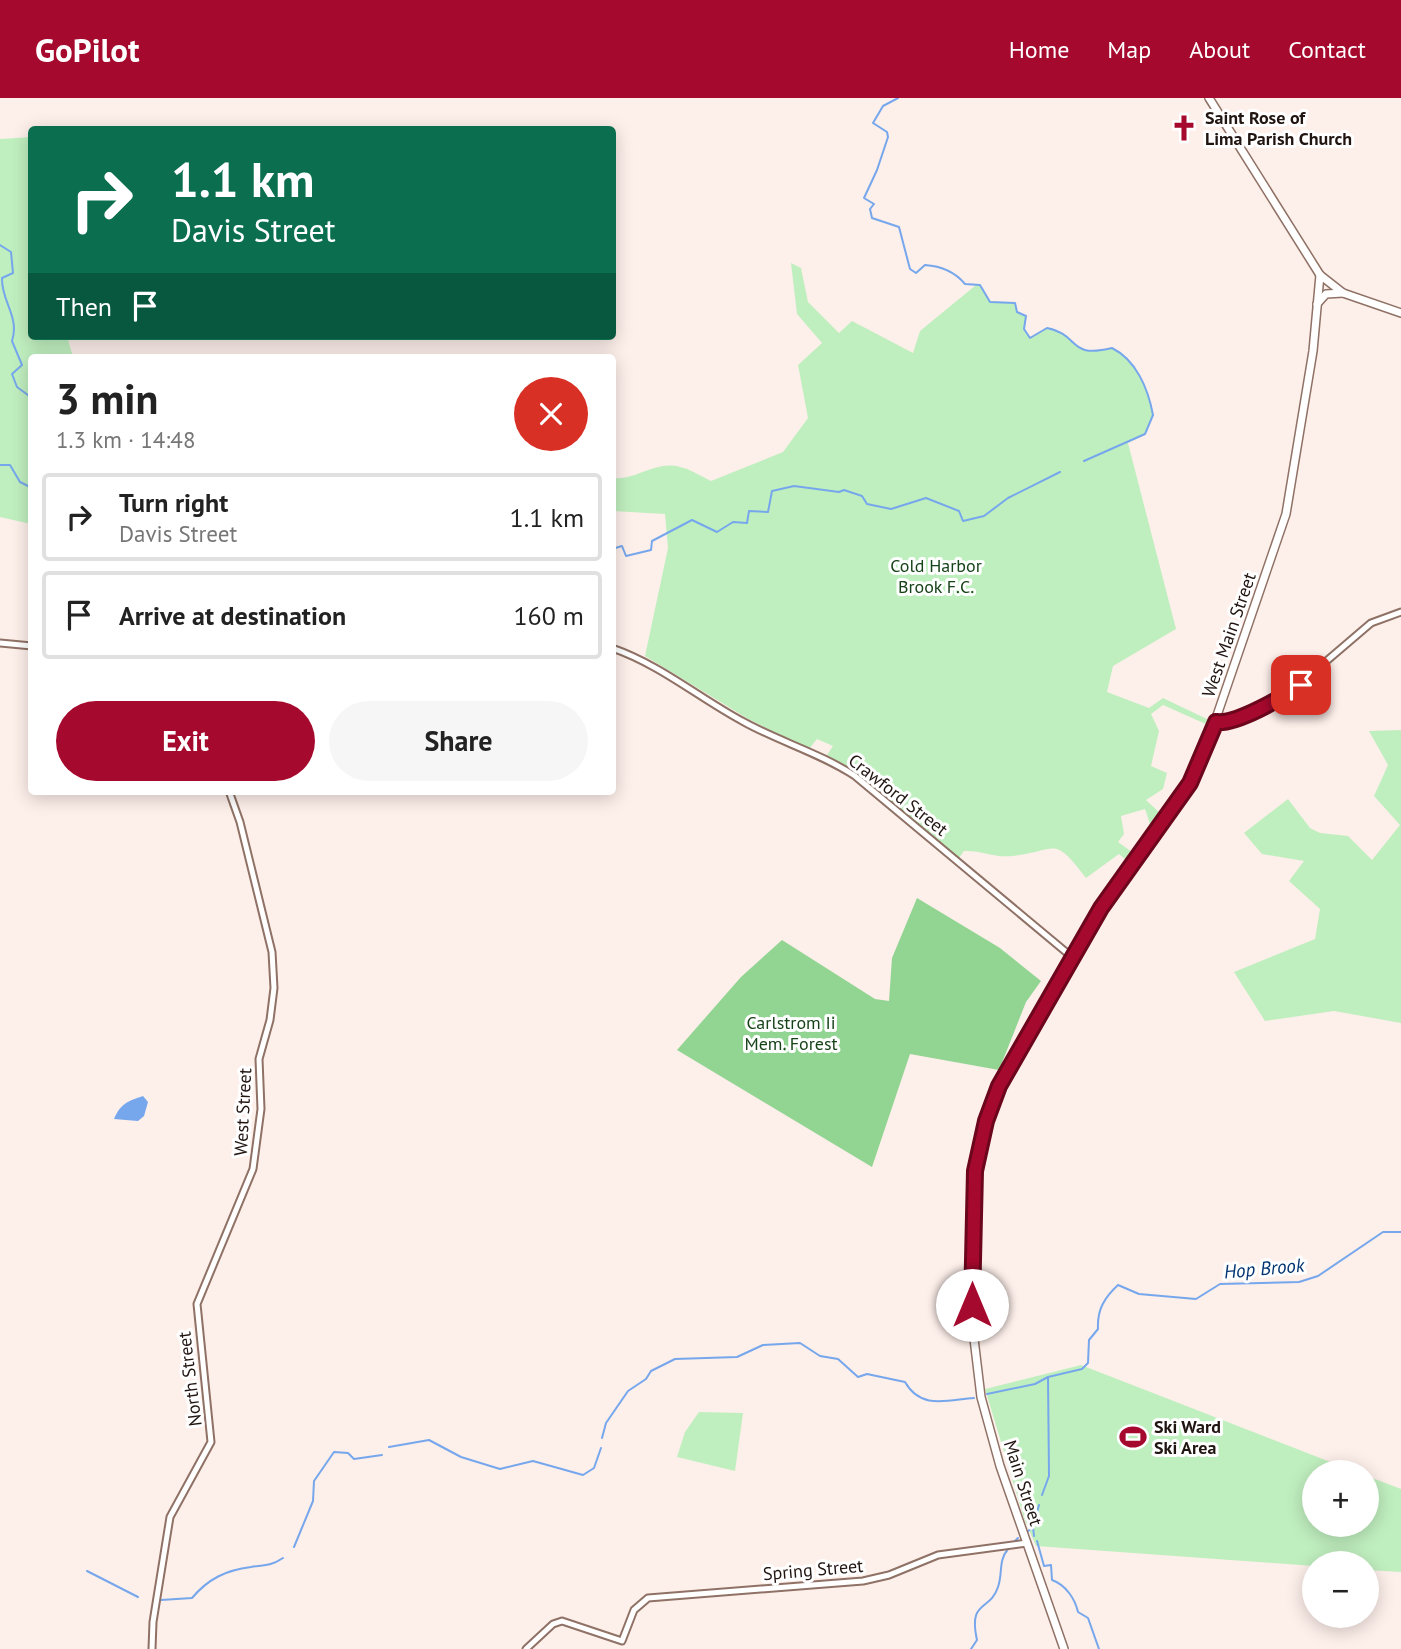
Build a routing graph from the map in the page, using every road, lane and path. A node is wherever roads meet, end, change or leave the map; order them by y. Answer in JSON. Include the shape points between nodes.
{"nodes":[{"id":1,"x":1209,"y":98,"type":"edge"},
{"id":2,"x":1320,"y":275,"type":"junction"},
{"id":3,"x":1343,"y":293,"type":"junction"},
{"id":4,"x":1317,"y":304,"type":"junction"},
{"id":5,"x":1401,"y":313,"type":"edge"},
{"id":6,"x":1401,"y":612,"type":"edge"},
{"id":7,"x":0,"y":643,"type":"edge"},
{"id":8,"x":28,"y":646,"type":"edge"},
{"id":9,"x":616,"y":650,"type":"edge"},
{"id":10,"x":1216,"y":722,"type":"junction"},
{"id":11,"x":230,"y":795,"type":"edge"},
{"id":12,"x":1072,"y":957,"type":"junction"},
{"id":13,"x":215,"y":1266,"type":"joint"},
{"id":14,"x":972,"y":1322,"type":"joint"},
{"id":15,"x":1027,"y":1543,"type":"junction"},
{"id":16,"x":152,"y":1649,"type":"edge"},
{"id":17,"x":526,"y":1649,"type":"edge"},
{"id":18,"x":1064,"y":1649,"type":"edge"}],
"edges":[{"from":1,"to":2,"type":"main road"},
{"from":2,"to":3,"type":"main road"},
{"from":2,"to":4,"type":"main road","name":"West Main Street"},
{"from":3,"to":4,"type":"main road","via":[[1326,294]]},
{"from":3,"to":5,"type":"main road"},
{"from":4,"to":10,"type":"main road","name":"West Main Street","via":[[1286,514]]},
{"from":6,"to":10,"type":"street","via":[[1371,624],[1289,693],[1231,720]]},
{"from":7,"to":8,"type":"street"},
{"from":9,"to":12,"type":"street","name":"Crawford Street","via":[[661,670],[750,725],[855,775]]},
{"from":10,"to":12,"type":"main road","name":"West Main Street","via":[[1190,783],[1117,882]]},
{"from":11,"to":13,"type":"street","name":"West Street","via":[[272,952],[275,980],[259,1059],[256,1157]]},
{"from":12,"to":14,"type":"main road","name":"West Main Street","via":[[1007,1068],[986,1121],[973,1189]]},
{"from":13,"to":16,"type":"street","name":"North Street","via":[[196,1310],[211,1442],[170,1517]]},
{"from":14,"to":15,"type":"main road","name":"Main Street","via":[[981,1396]]},
{"from":15,"to":17,"type":"street","name":"Spring Street","via":[[938,1555],[863,1581],[648,1598],[634,1611],[622,1641],[562,1621],[552,1624]]},
{"from":15,"to":18,"type":"main road","name":"Main Street"}]}
